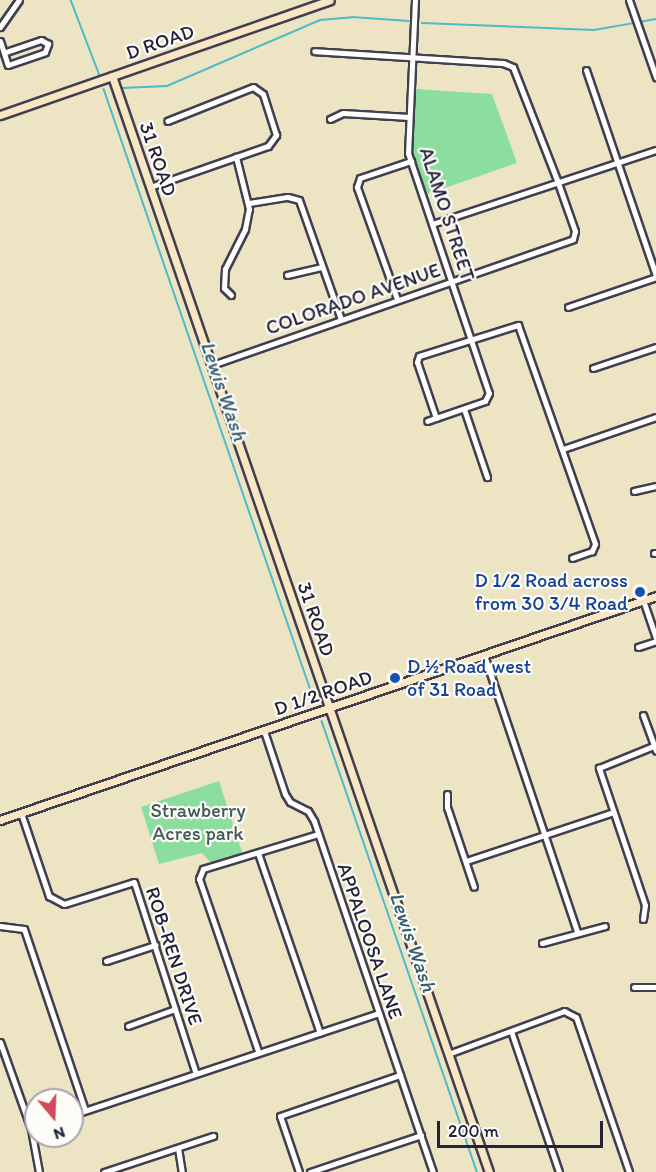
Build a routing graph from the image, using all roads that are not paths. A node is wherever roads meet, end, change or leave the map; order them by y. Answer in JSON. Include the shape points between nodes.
{"nodes":[{"id":1,"x":19,"y":0,"type":"edge"},
{"id":2,"x":330,"y":0,"type":"edge"},
{"id":3,"x":415,"y":0,"type":"edge"},
{"id":4,"x":629,"y":0,"type":"edge"},
{"id":5,"x":0,"y":27,"type":"edge"},
{"id":6,"x":0,"y":41,"type":"edge"},
{"id":7,"x":314,"y":51,"type":"dead end"},
{"id":8,"x":4,"y":53,"type":"junction"},
{"id":9,"x":413,"y":57,"type":"junction"},
{"id":10,"x":655,"y":69,"type":"edge"},
{"id":11,"x":586,"y":70,"type":"dead end"},
{"id":12,"x":112,"y":76,"type":"junction"},
{"id":13,"x":656,"y":77,"type":"edge"},
{"id":14,"x":0,"y":115,"type":"edge"},
{"id":15,"x":409,"y":117,"type":"junction"},
{"id":16,"x":330,"y":119,"type":"dead end"},
{"id":17,"x":167,"y":121,"type":"dead end"},
{"id":18,"x":656,"y":150,"type":"edge"},
{"id":19,"x":236,"y":157,"type":"junction"},
{"id":20,"x":411,"y":161,"type":"junction"},
{"id":21,"x":618,"y":163,"type":"junction"},
{"id":22,"x":557,"y":180,"type":"junction"},
{"id":23,"x":150,"y":187,"type":"junction"},
{"id":24,"x":249,"y":203,"type":"junction"},
{"id":25,"x":432,"y":224,"type":"junction"},
{"id":26,"x":322,"y":267,"type":"junction"},
{"id":27,"x":287,"y":275,"type":"dead end"},
{"id":28,"x":656,"y":277,"type":"edge"},
{"id":29,"x":452,"y":280,"type":"junction"},
{"id":30,"x":231,"y":295,"type":"dead end"},
{"id":31,"x":397,"y":299,"type":"junction"},
{"id":32,"x":568,"y":308,"type":"dead end"},
{"id":33,"x":341,"y":319,"type":"junction"},
{"id":34,"x":471,"y":338,"type":"junction"},
{"id":35,"x":656,"y":347,"type":"edge"},
{"id":36,"x":212,"y":365,"type":"junction"},
{"id":37,"x":593,"y":368,"type":"dead end"},
{"id":38,"x":464,"y":408,"type":"junction"},
{"id":39,"x":656,"y":417,"type":"edge"},
{"id":40,"x":436,"y":418,"type":"junction"},
{"id":41,"x":427,"y":421,"type":"dead end"},
{"id":42,"x":563,"y":449,"type":"junction"},
{"id":43,"x":488,"y":477,"type":"dead end"},
{"id":44,"x":656,"y":486,"type":"edge"},
{"id":45,"x":634,"y":491,"type":"dead end"},
{"id":46,"x":572,"y":558,"type":"dead end"},
{"id":47,"x":656,"y":596,"type":"edge"},
{"id":48,"x":643,"y":600,"type":"junction"},
{"id":49,"x":655,"y":630,"type":"edge"},
{"id":50,"x":656,"y":639,"type":"edge"},
{"id":51,"x":638,"y":647,"type":"dead end"},
{"id":52,"x":484,"y":655,"type":"junction"},
{"id":53,"x":329,"y":708,"type":"junction"},
{"id":54,"x":644,"y":715,"type":"dead end"},
{"id":55,"x":264,"y":731,"type":"junction"},
{"id":56,"x":655,"y":747,"type":"edge"},
{"id":57,"x":447,"y":794,"type":"dead end"},
{"id":58,"x":613,"y":812,"type":"junction"},
{"id":59,"x":21,"y":813,"type":"junction"},
{"id":60,"x":0,"y":820,"type":"edge"},
{"id":61,"x":318,"y":834,"type":"junction"},
{"id":62,"x":544,"y":835,"type":"junction"},
{"id":63,"x":258,"y":853,"type":"junction"},
{"id":64,"x":466,"y":861,"type":"junction"},
{"id":65,"x":474,"y":887,"type":"dead end"},
{"id":66,"x":643,"y":919,"type":"dead end"},
{"id":67,"x":0,"y":926,"type":"edge"},
{"id":68,"x":605,"y":926,"type":"dead end"},
{"id":69,"x":577,"y":932,"type":"junction"},
{"id":70,"x":542,"y":943,"type":"dead end"},
{"id":71,"x":155,"y":945,"type":"junction"},
{"id":72,"x":106,"y":961,"type":"dead end"},
{"id":73,"x":634,"y":987,"type":"dead end"},
{"id":74,"x":656,"y":987,"type":"edge"},
{"id":75,"x":175,"y":1010,"type":"junction"},
{"id":76,"x":378,"y":1013,"type":"junction"},
{"id":77,"x":128,"y":1026,"type":"dead end"},
{"id":78,"x":511,"y":1031,"type":"junction"},
{"id":79,"x":320,"y":1033,"type":"junction"},
{"id":80,"x":0,"y":1042,"type":"edge"},
{"id":81,"x":258,"y":1051,"type":"junction"},
{"id":82,"x":448,"y":1054,"type":"junction"},
{"id":83,"x":195,"y":1071,"type":"junction"},
{"id":84,"x":400,"y":1075,"type":"junction"},
{"id":85,"x":24,"y":1105,"type":"edge"},
{"id":86,"x":86,"y":1110,"type":"joint"},
{"id":87,"x":421,"y":1135,"type":"junction"},
{"id":88,"x":213,"y":1136,"type":"dead end"},
{"id":89,"x":36,"y":1148,"type":"edge"},
{"id":90,"x":178,"y":1148,"type":"junction"},
{"id":91,"x":39,"y":1172,"type":"edge"},
{"id":92,"x":104,"y":1172,"type":"edge"},
{"id":93,"x":182,"y":1172,"type":"edge"},
{"id":94,"x":299,"y":1172,"type":"edge"},
{"id":95,"x":310,"y":1172,"type":"edge"},
{"id":96,"x":433,"y":1172,"type":"edge"},
{"id":97,"x":489,"y":1172,"type":"edge"},
{"id":98,"x":559,"y":1172,"type":"edge"},
{"id":99,"x":629,"y":1172,"type":"edge"}],
"edges":[{"from":1,"to":5,"type":"street"},
{"from":2,"to":12,"type":"street","name":"D ROAD"},
{"from":3,"to":9,"type":"street","name":"ALAMO STREET"},
{"from":4,"to":10,"type":"street"},
{"from":6,"to":8,"type":"street"},
{"from":7,"to":9,"type":"street"},
{"from":8,"to":8,"type":"street","via":[[8,65],[45,52],[48,44],[41,40]]},
{"from":9,"to":15,"type":"street","name":"ALAMO STREET"},
{"from":9,"to":22,"type":"street","via":[[513,67]]},
{"from":10,"to":13,"type":"street"},
{"from":11,"to":21,"type":"street"},
{"from":12,"to":14,"type":"street","name":"D ROAD"},
{"from":12,"to":23,"type":"street","name":"31 ROAD"},
{"from":15,"to":16,"type":"street","via":[[343,113]]},
{"from":15,"to":20,"type":"street","name":"ALAMO STREET"},
{"from":17,"to":19,"type":"street","via":[[256,87],[263,94],[276,138],[268,146]]},
{"from":18,"to":21,"type":"street"},
{"from":19,"to":23,"type":"street"},
{"from":19,"to":24,"type":"street"},
{"from":20,"to":25,"type":"street","name":"ALAMO STREET"},
{"from":20,"to":31,"type":"street","via":[[360,178],[357,188]]},
{"from":21,"to":22,"type":"street"},
{"from":21,"to":28,"type":"street"},
{"from":22,"to":25,"type":"street"},
{"from":22,"to":29,"type":"street","name":"COLORADO AVENUE","via":[[575,231],[573,239]]},
{"from":23,"to":36,"type":"street","name":"31 ROAD"},
{"from":24,"to":26,"type":"street","via":[[288,197],[298,200]]},
{"from":24,"to":30,"type":"street","via":[[245,229],[224,275],[224,288]]},
{"from":25,"to":29,"type":"street","name":"ALAMO STREET"},
{"from":26,"to":27,"type":"street"},
{"from":26,"to":33,"type":"street"},
{"from":28,"to":32,"type":"street"},
{"from":29,"to":31,"type":"street","name":"COLORADO AVENUE"},
{"from":29,"to":34,"type":"street","name":"ALAMO STREET"},
{"from":31,"to":33,"type":"street","name":"COLORADO AVENUE"},
{"from":33,"to":36,"type":"street","name":"COLORADO AVENUE"},
{"from":34,"to":38,"type":"street","name":"ALAMO STREET","via":[[489,397]]},
{"from":34,"to":40,"type":"street","via":[[418,358]]},
{"from":34,"to":42,"type":"street","via":[[518,325]]},
{"from":35,"to":37,"type":"street"},
{"from":36,"to":53,"type":"street","name":"31 ROAD"},
{"from":38,"to":40,"type":"street"},
{"from":38,"to":43,"type":"street"},
{"from":39,"to":42,"type":"street"},
{"from":40,"to":41,"type":"street"},
{"from":42,"to":46,"type":"street","via":[[595,550]]},
{"from":44,"to":45,"type":"street"},
{"from":47,"to":48,"type":"street","name":"D 1/2 ROAD"},
{"from":48,"to":49,"type":"street"},
{"from":48,"to":52,"type":"street","name":"D 1/2 ROAD"},
{"from":49,"to":50,"type":"street"},
{"from":50,"to":51,"type":"street"},
{"from":52,"to":53,"type":"street","name":"D 1/2 ROAD"},
{"from":52,"to":62,"type":"street"},
{"from":53,"to":55,"type":"street","name":"D 1/2 ROAD"},
{"from":53,"to":82,"type":"street","name":"31 ROAD"},
{"from":54,"to":56,"type":"street"},
{"from":55,"to":59,"type":"street","name":"D 1/2 ROAD"},
{"from":55,"to":61,"type":"street","name":"APPALOOSA LANE","via":[[285,794],[290,802],[308,811]]},
{"from":56,"to":58,"type":"street","via":[[599,768]]},
{"from":57,"to":64,"type":"street","via":[[447,807]]},
{"from":58,"to":62,"type":"street"},
{"from":58,"to":66,"type":"street","via":[[645,906]]},
{"from":59,"to":60,"type":"street","name":"D 1/2 ROAD"},
{"from":59,"to":71,"type":"street","name":"ROB-REN DRIVE","via":[[49,896],[64,904],[134,882]]},
{"from":61,"to":63,"type":"street"},
{"from":61,"to":76,"type":"street","name":"APPALOOSA LANE"},
{"from":62,"to":64,"type":"street"},
{"from":62,"to":69,"type":"street"},
{"from":63,"to":79,"type":"street"},
{"from":63,"to":81,"type":"street","via":[[203,868],[199,879]]},
{"from":64,"to":65,"type":"street"},
{"from":67,"to":86,"type":"street","via":[[24,929]]},
{"from":68,"to":69,"type":"street"},
{"from":69,"to":70,"type":"street"},
{"from":71,"to":72,"type":"street"},
{"from":71,"to":75,"type":"street","name":"ROB-REN DRIVE"},
{"from":73,"to":74,"type":"street"},
{"from":75,"to":77,"type":"street"},
{"from":75,"to":83,"type":"street","name":"ROB-REN DRIVE"},
{"from":76,"to":79,"type":"street"},
{"from":76,"to":84,"type":"street","name":"APPALOOSA LANE"},
{"from":78,"to":82,"type":"street"},
{"from":78,"to":98,"type":"street"},
{"from":78,"to":99,"type":"street","via":[[564,1011],[576,1017]]},
{"from":79,"to":81,"type":"street"},
{"from":80,"to":85,"type":"street"},
{"from":81,"to":83,"type":"street"},
{"from":82,"to":97,"type":"street","name":"31 ROAD"},
{"from":83,"to":86,"type":"street"},
{"from":84,"to":87,"type":"street","name":"APPALOOSA LANE"},
{"from":84,"to":94,"type":"street","via":[[280,1116]]},
{"from":87,"to":95,"type":"street"},
{"from":87,"to":96,"type":"street","name":"APPALOOSA LANE"},
{"from":88,"to":90,"type":"street"},
{"from":89,"to":91,"type":"street"},
{"from":90,"to":92,"type":"street"},
{"from":90,"to":93,"type":"street"}]}
